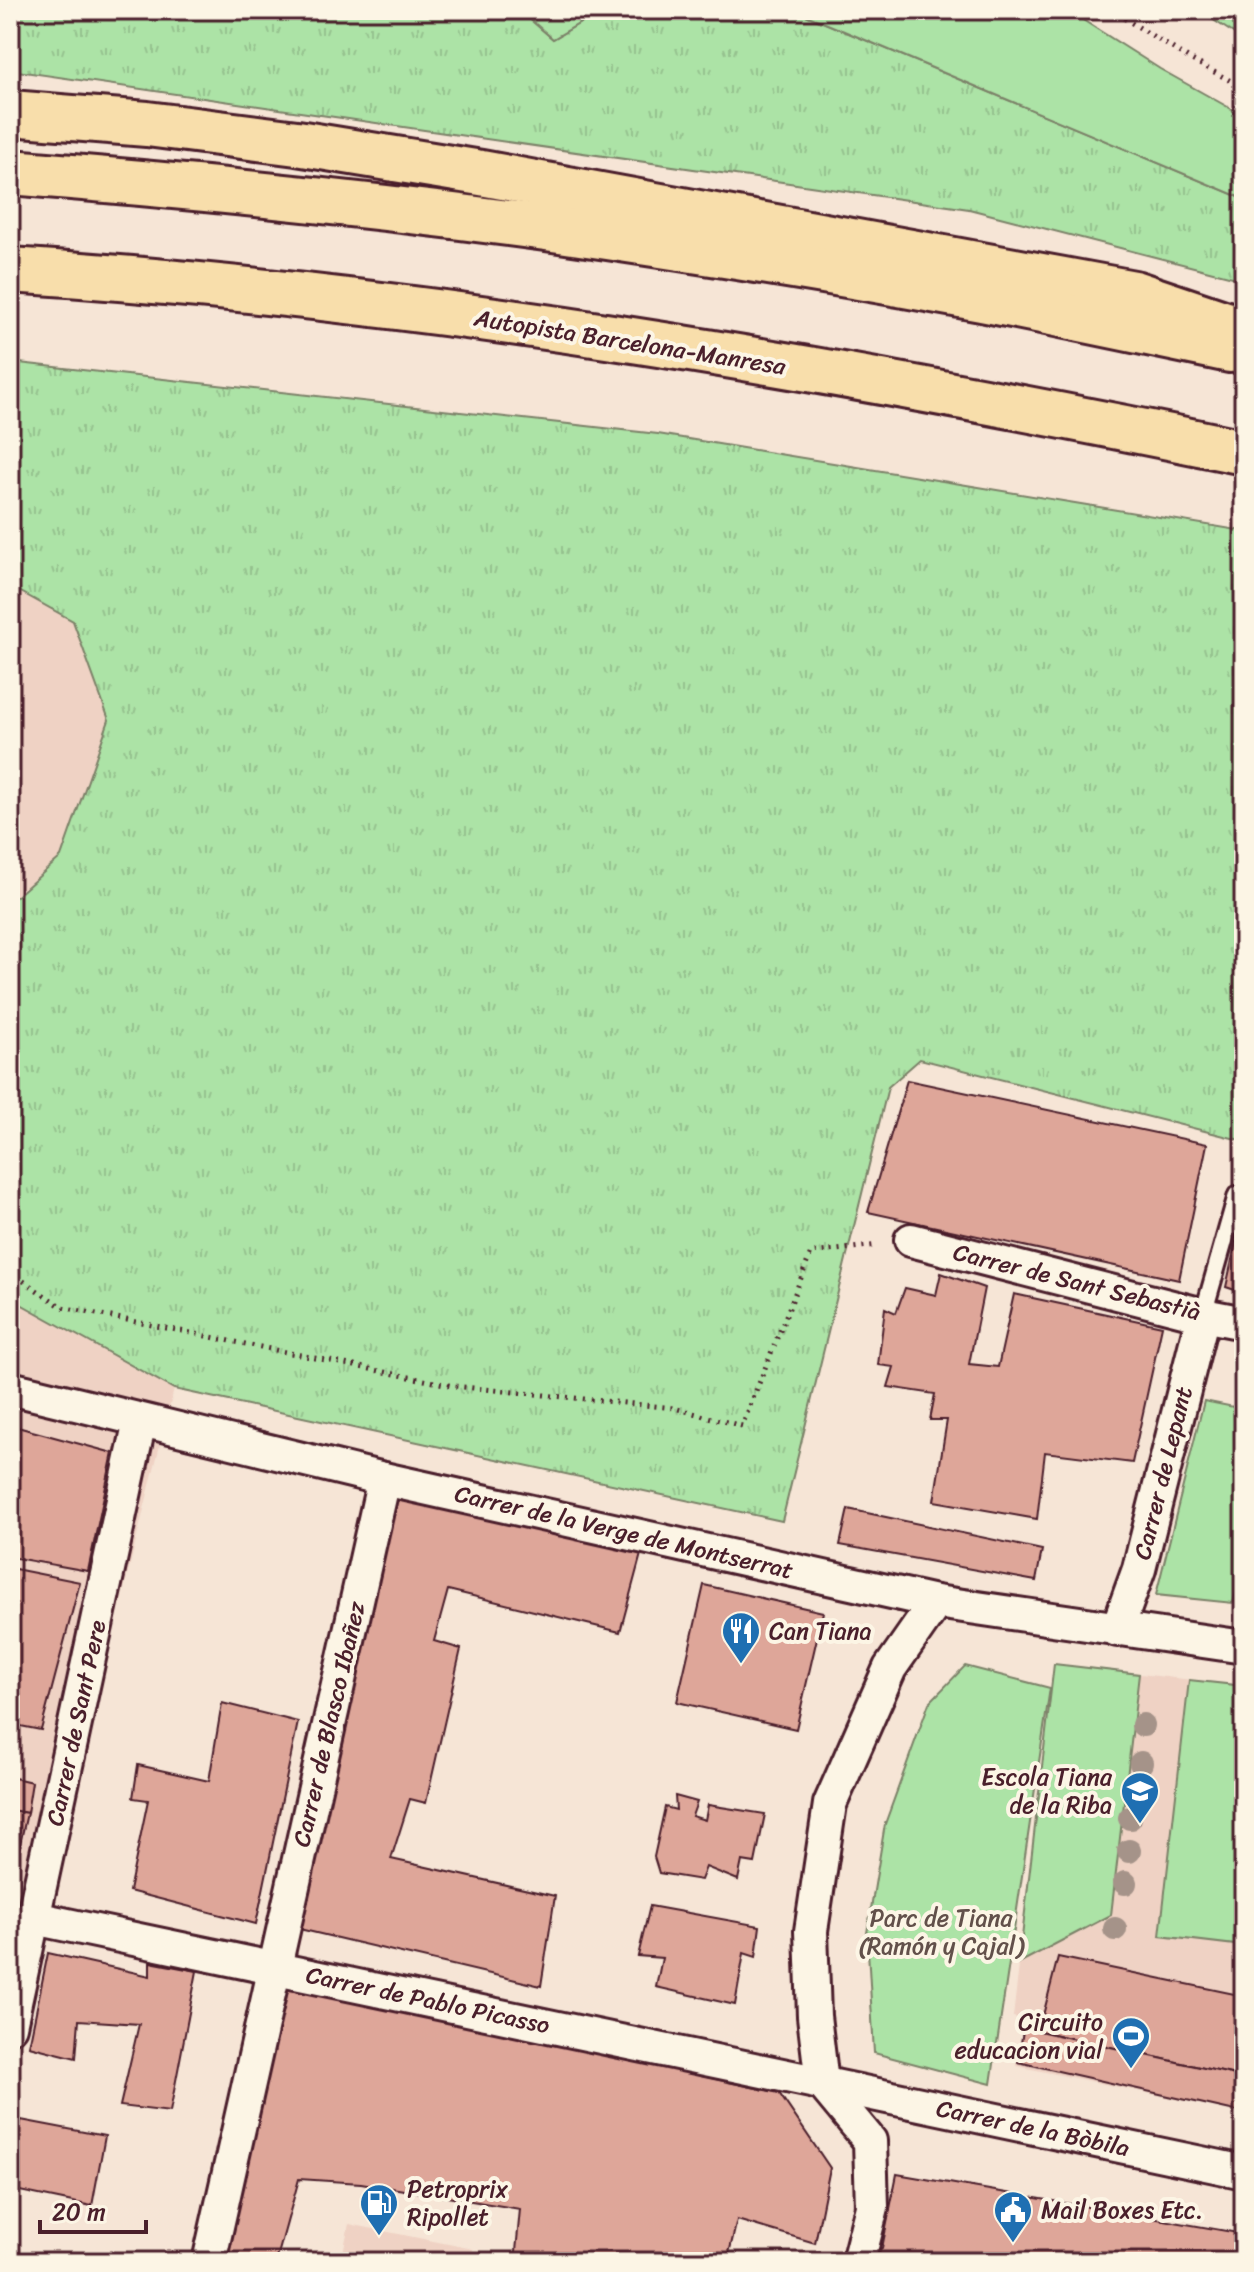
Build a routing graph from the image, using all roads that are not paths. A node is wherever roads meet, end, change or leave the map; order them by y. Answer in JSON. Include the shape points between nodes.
{"nodes":[{"id":1,"x":10,"y":113,"type":"edge"},
{"id":2,"x":10,"y":172,"type":"edge"},
{"id":3,"x":10,"y":270,"type":"edge"},
{"id":4,"x":1244,"y":330,"type":"edge"},
{"id":5,"x":1244,"y":353,"type":"edge"},
{"id":6,"x":1244,"y":452,"type":"edge"},
{"id":7,"x":1237,"y":1195,"type":"dead end"},
{"id":8,"x":911,"y":1240,"type":"road end"},
{"id":9,"x":1203,"y":1315,"type":"junction"},
{"id":10,"x":1244,"y":1323,"type":"edge"},
{"id":11,"x":18,"y":1386,"type":"edge"},
{"id":12,"x":140,"y":1421,"type":"junction"},
{"id":13,"x":384,"y":1479,"type":"junction"},
{"id":14,"x":936,"y":1602,"type":"junction"},
{"id":15,"x":1117,"y":1630,"type":"junction"},
{"id":16,"x":1244,"y":1647,"type":"edge"},
{"id":17,"x":34,"y":1918,"type":"junction"},
{"id":18,"x":275,"y":1968,"type":"junction"},
{"id":19,"x":10,"y":2026,"type":"edge"},
{"id":20,"x":822,"y":2083,"type":"junction"},
{"id":21,"x":1244,"y":2172,"type":"edge"},
{"id":22,"x":209,"y":2262,"type":"edge"},
{"id":23,"x":858,"y":2262,"type":"edge"}],
"edges":[{"from":1,"to":4,"type":"highway","via":[[297,143],[481,173],[1134,293]]},
{"from":2,"to":5,"type":"highway","via":[[546,228],[980,299]]},
{"from":3,"to":6,"type":"highway","name":"Autopista Barcelona-Manresa","via":[[320,298],[580,332],[852,376]]},
{"from":7,"to":9,"type":"lane"},
{"from":8,"to":9,"type":"street","name":"Carrer de Sant Sebastià"},
{"from":9,"to":10,"type":"street","name":"Carrer de Sant Sebastià"},
{"from":9,"to":15,"type":"street","name":"Carrer de Lepant","via":[[1139,1569]]},
{"from":11,"to":12,"type":"street","name":"Carrer de la Verge de Montserrat"},
{"from":12,"to":13,"type":"street","name":"Carrer de la Verge de Montserrat"},
{"from":12,"to":17,"type":"street","name":"Carrer de Sant Pere"},
{"from":13,"to":14,"type":"street","name":"Carrer de la Verge de Montserrat"},
{"from":13,"to":18,"type":"street","name":"Carrer de Blasco Ibañez"},
{"from":14,"to":15,"type":"street","name":"Carrer de la Verge de Montserrat"},
{"from":14,"to":20,"type":"street","via":[[890,1668],[830,1804],[811,1931]]},
{"from":15,"to":16,"type":"street","name":"Carrer de la Verge de Montserrat"},
{"from":17,"to":18,"type":"street","name":"Carrer de Pablo Picasso"},
{"from":17,"to":19,"type":"street","name":"Carrer de Sant Pere"},
{"from":18,"to":20,"type":"street","name":"Carrer de Pablo Picasso"},
{"from":18,"to":22,"type":"street","name":"Carrer de Blasco Ibañez"},
{"from":20,"to":21,"type":"street","name":"Carrer de la Bòbila"},
{"from":20,"to":23,"type":"street","via":[[870,2141],[872,2207]]}]}
